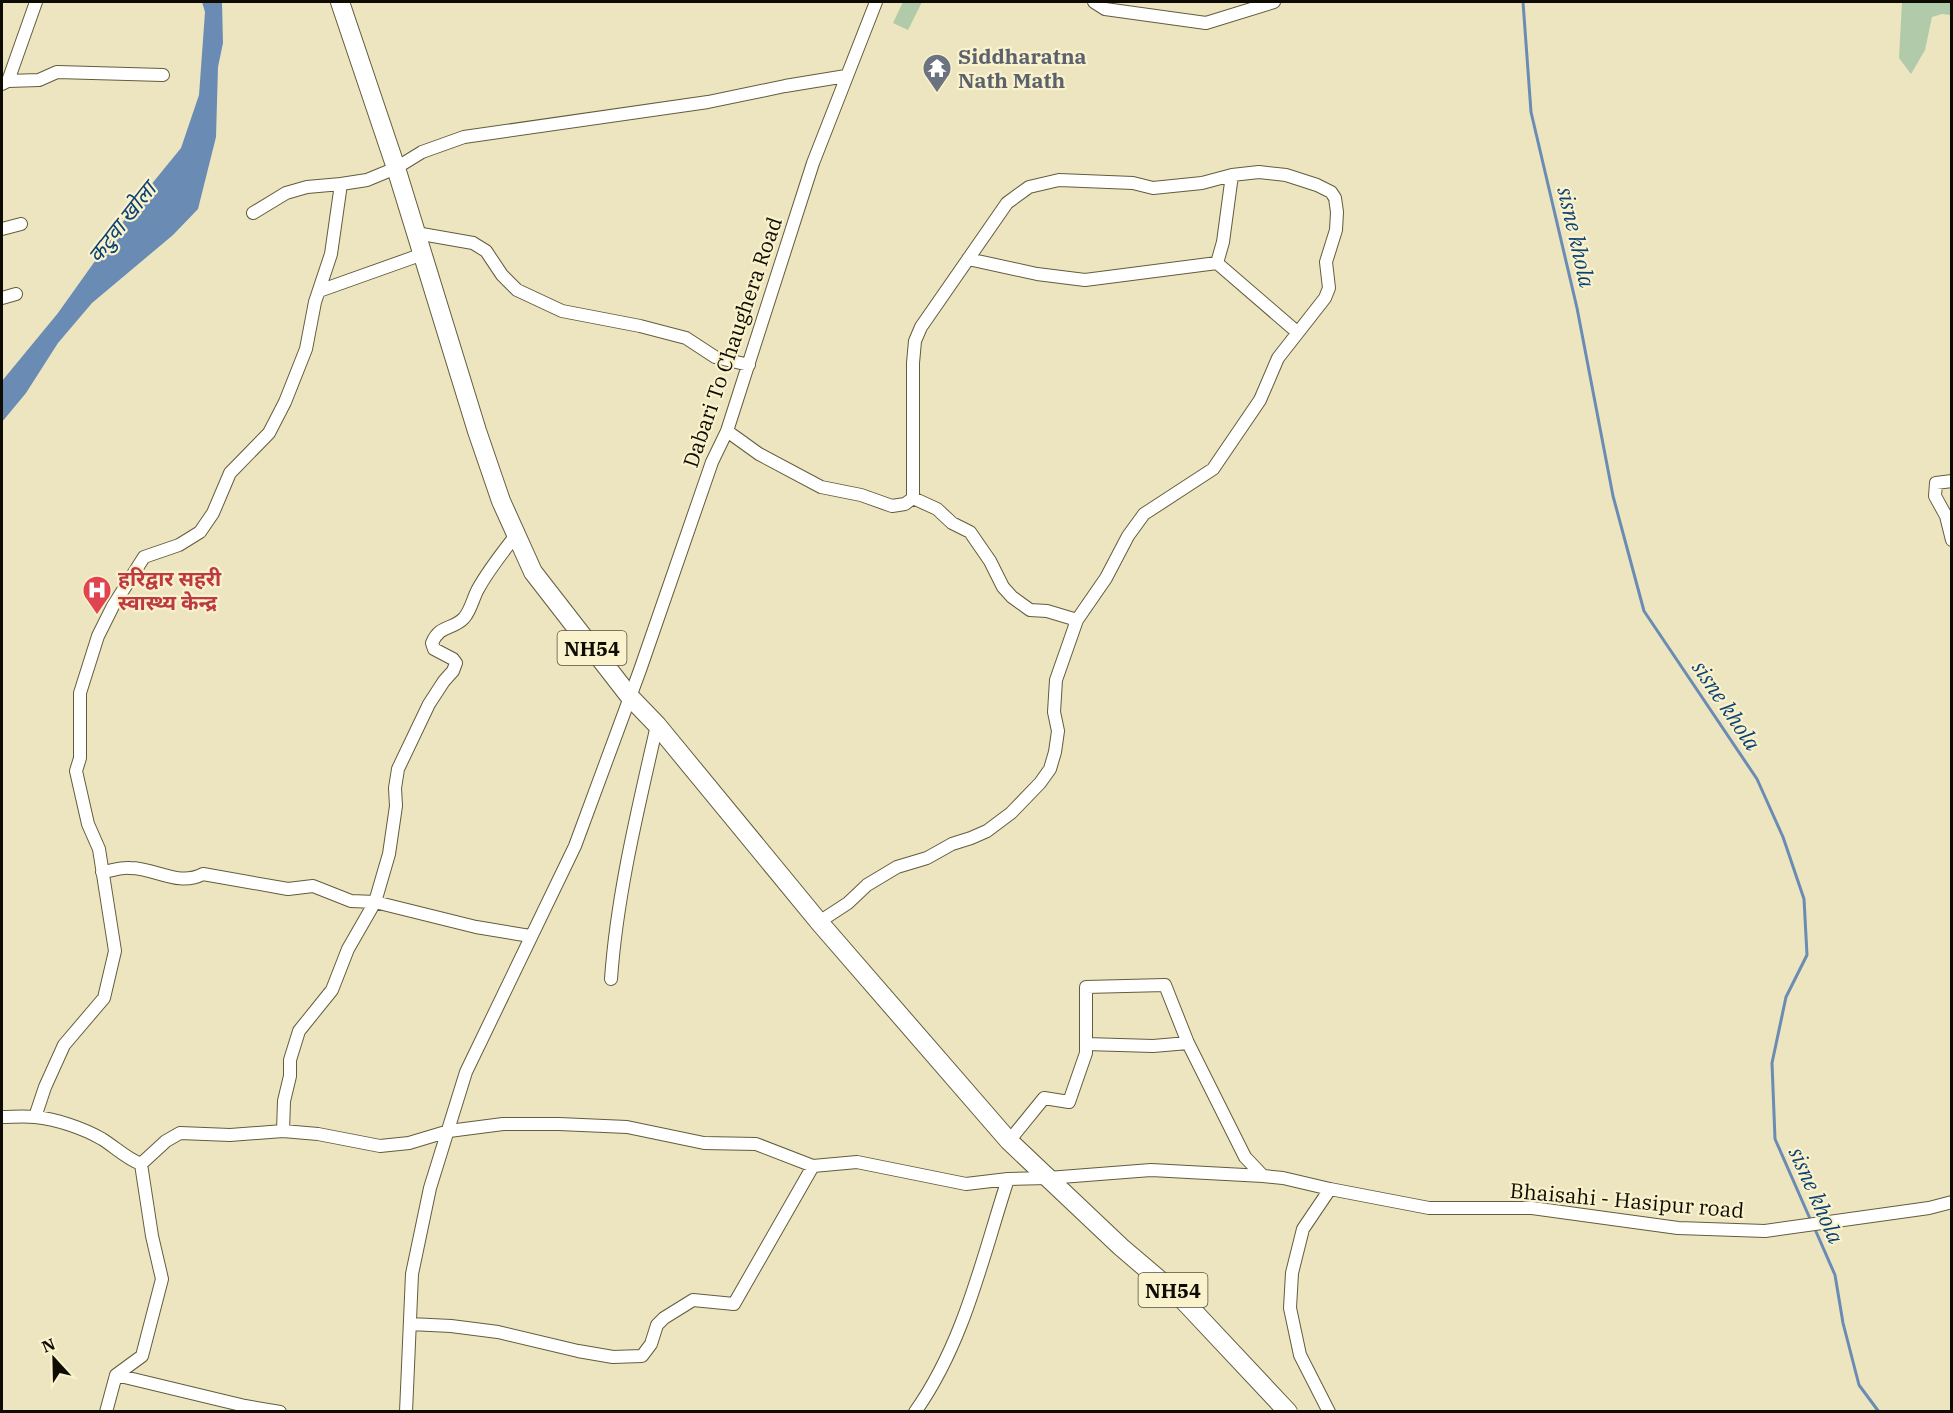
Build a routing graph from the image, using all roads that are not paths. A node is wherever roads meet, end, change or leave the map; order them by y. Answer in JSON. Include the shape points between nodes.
{"nodes":[{"id":1,"x":36,"y":2,"type":"edge"},
{"id":2,"x":340,"y":2,"type":"edge"},
{"id":3,"x":876,"y":2,"type":"edge"},
{"id":4,"x":1094,"y":2,"type":"edge"},
{"id":5,"x":1274,"y":2,"type":"edge"},
{"id":6,"x":163,"y":75,"type":"dead end"},
{"id":7,"x":846,"y":76,"type":"junction"},
{"id":8,"x":5,"y":83,"type":"edge"},
{"id":9,"x":396,"y":168,"type":"junction"},
{"id":10,"x":1232,"y":175,"type":"junction"},
{"id":11,"x":341,"y":184,"type":"junction"},
{"id":12,"x":253,"y":213,"type":"dead end"},
{"id":13,"x":21,"y":224,"type":"dead end"},
{"id":14,"x":2,"y":229,"type":"edge"},
{"id":15,"x":416,"y":233,"type":"junction"},
{"id":16,"x":423,"y":254,"type":"junction"},
{"id":17,"x":968,"y":259,"type":"junction"},
{"id":18,"x":1217,"y":264,"type":"junction"},
{"id":19,"x":319,"y":291,"type":"junction"},
{"id":20,"x":16,"y":294,"type":"dead end"},
{"id":21,"x":2,"y":298,"type":"edge"},
{"id":22,"x":1297,"y":332,"type":"junction"},
{"id":23,"x":749,"y":365,"type":"junction"},
{"id":24,"x":727,"y":430,"type":"junction"},
{"id":25,"x":1952,"y":481,"type":"edge"},
{"id":26,"x":914,"y":498,"type":"junction"},
{"id":27,"x":516,"y":535,"type":"junction"},
{"id":28,"x":1952,"y":540,"type":"edge"},
{"id":29,"x":1077,"y":620,"type":"junction"},
{"id":30,"x":630,"y":697,"type":"junction"},
{"id":31,"x":657,"y":725,"type":"junction"},
{"id":32,"x":102,"y":872,"type":"junction"},
{"id":33,"x":375,"y":902,"type":"junction"},
{"id":34,"x":819,"y":922,"type":"junction"},
{"id":35,"x":530,"y":936,"type":"junction"},
{"id":36,"x":611,"y":980,"type":"dead end"},
{"id":37,"x":1188,"y":1043,"type":"junction"},
{"id":38,"x":1086,"y":1044,"type":"junction"},
{"id":39,"x":2,"y":1117,"type":"edge"},
{"id":40,"x":35,"y":1117,"type":"junction"},
{"id":41,"x":283,"y":1131,"type":"junction"},
{"id":42,"x":449,"y":1131,"type":"junction"},
{"id":43,"x":1009,"y":1141,"type":"junction"},
{"id":44,"x":141,"y":1164,"type":"junction"},
{"id":45,"x":813,"y":1166,"type":"junction"},
{"id":46,"x":1263,"y":1176,"type":"junction"},
{"id":47,"x":1008,"y":1179,"type":"junction"},
{"id":48,"x":1048,"y":1179,"type":"junction"},
{"id":49,"x":1330,"y":1189,"type":"junction"},
{"id":50,"x":1952,"y":1202,"type":"edge"},
{"id":51,"x":410,"y":1324,"type":"junction"},
{"id":52,"x":116,"y":1375,"type":"junction"},
{"id":53,"x":106,"y":1412,"type":"edge"},
{"id":54,"x":280,"y":1412,"type":"edge"},
{"id":55,"x":405,"y":1412,"type":"edge"},
{"id":56,"x":915,"y":1412,"type":"edge"},
{"id":57,"x":1288,"y":1412,"type":"edge"},
{"id":58,"x":1329,"y":1412,"type":"edge"}],
"edges":[{"from":1,"to":8,"type":"street"},
{"from":2,"to":9,"type":"main road","number":"NH54"},
{"from":3,"to":7,"type":"street","name":"Dabari To Chaughera Road"},
{"from":4,"to":5,"type":"street","via":[[1105,9],[1206,23]]},
{"from":6,"to":8,"type":"street","via":[[57,72],[39,80]]},
{"from":7,"to":9,"type":"street","via":[[697,104],[464,137],[422,152]]},
{"from":7,"to":23,"type":"street","name":"Dabari To Chaughera Road","via":[[813,163]]},
{"from":9,"to":11,"type":"street","via":[[367,180]]},
{"from":9,"to":15,"type":"main road","number":"NH54"},
{"from":10,"to":17,"type":"street","via":[[1202,183],[1153,188],[1074,180],[1029,187],[1006,203]]},
{"from":10,"to":18,"type":"street"},
{"from":10,"to":22,"type":"street","via":[[1286,174],[1324,188],[1335,198],[1335,230],[1326,262],[1329,288]]},
{"from":11,"to":12,"type":"street","via":[[286,193]]},
{"from":11,"to":19,"type":"street","via":[[331,254]]},
{"from":13,"to":14,"type":"street"},
{"from":15,"to":16,"type":"main road","number":"NH54"},
{"from":15,"to":23,"type":"street","via":[[472,243],[486,251],[517,290],[562,311],[686,338],[715,357]]},
{"from":16,"to":19,"type":"street"},
{"from":16,"to":27,"type":"main road","number":"NH54","via":[[477,431]]},
{"from":17,"to":18,"type":"street","via":[[1085,280]]},
{"from":17,"to":26,"type":"street","via":[[915,341]]},
{"from":18,"to":22,"type":"street"},
{"from":19,"to":32,"type":"street","via":[[306,349],[269,433],[230,473],[200,532],[179,545],[144,557],[98,636],[80,693],[80,758],[76,771]]},
{"from":20,"to":21,"type":"street"},
{"from":22,"to":29,"type":"street","via":[[1278,358],[1260,400],[1213,469],[1144,514]]},
{"from":23,"to":24,"type":"street","name":"Dabari To Chaughera Road"},
{"from":24,"to":26,"type":"street","via":[[759,454],[821,487],[892,506]]},
{"from":24,"to":30,"type":"street","name":"Dabari To Chaughera Road","via":[[712,462]]},
{"from":25,"to":28,"type":"street","via":[[1936,483],[1935,496],[1946,516]]},
{"from":26,"to":29,"type":"street","via":[[970,532],[1012,597],[1030,610]]},
{"from":27,"to":30,"type":"main road","number":"NH54","via":[[533,572]]},
{"from":27,"to":33,"type":"street","via":[[489,571],[466,616],[436,634],[432,643],[434,649],[456,663],[429,704],[398,768],[388,854]]},
{"from":29,"to":34,"type":"street","via":[[1056,680],[1055,752],[1040,783],[987,831],[897,867]]},
{"from":30,"to":31,"type":"main road","number":"NH54"},
{"from":30,"to":35,"type":"street","name":"Dabari To Chaughera Road","via":[[575,846]]},
{"from":31,"to":34,"type":"main road","number":"NH54"},
{"from":31,"to":36,"type":"street","via":[[614,939]]},
{"from":32,"to":33,"type":"street","via":[[131,867],[175,878],[193,879],[203,874],[288,889],[313,886],[351,901]]},
{"from":32,"to":40,"type":"street","via":[[115,951],[104,998],[64,1045]]},
{"from":33,"to":35,"type":"street"},
{"from":33,"to":41,"type":"street","via":[[348,949],[332,990],[299,1031],[290,1060]]},
{"from":34,"to":43,"type":"main road","number":"NH54"},
{"from":35,"to":42,"type":"street","name":"Dabari To Chaughera Road","via":[[466,1072]]},
{"from":37,"to":38,"type":"street"},
{"from":37,"to":38,"type":"street","via":[[1166,985],[1086,987]]},
{"from":37,"to":46,"type":"street","via":[[1245,1157]]},
{"from":38,"to":43,"type":"street","via":[[1069,1102],[1044,1098]]},
{"from":39,"to":40,"type":"street"},
{"from":40,"to":44,"type":"street","via":[[94,1134]]},
{"from":41,"to":42,"type":"street","via":[[380,1146],[409,1143]]},
{"from":41,"to":44,"type":"street","via":[[180,1133]]},
{"from":42,"to":45,"type":"street","via":[[503,1124],[627,1127],[704,1143],[756,1144]]},
{"from":42,"to":51,"type":"street","name":"Dabari To Chaughera Road","via":[[430,1188],[412,1274]]},
{"from":43,"to":48,"type":"main road","number":"NH54"},
{"from":44,"to":52,"type":"street","via":[[162,1279],[142,1356]]},
{"from":45,"to":47,"type":"street","name":"Bhaisahi - Hasipur road","via":[[857,1162],[966,1184]]},
{"from":45,"to":51,"type":"street","via":[[734,1304],[693,1300],[663,1318],[642,1356],[613,1357],[498,1332]]},
{"from":46,"to":48,"type":"street","name":"Bhaisahi - Hasipur road","via":[[1151,1170]]},
{"from":46,"to":49,"type":"street","name":"Bhaisahi - Hasipur road"},
{"from":47,"to":48,"type":"street","name":"Bhaisahi - Hasipur road"},
{"from":47,"to":56,"type":"street","via":[[967,1310],[952,1347]]},
{"from":48,"to":57,"type":"main road","number":"NH54","via":[[1182,1299]]},
{"from":49,"to":50,"type":"street","name":"Bhaisahi - Hasipur road","via":[[1429,1208],[1532,1208],[1678,1228],[1765,1232]]},
{"from":49,"to":58,"type":"street","via":[[1303,1229],[1292,1273],[1290,1308],[1300,1355]]},
{"from":51,"to":55,"type":"street","name":"Dabari To Chaughera Road"},
{"from":52,"to":53,"type":"street"},
{"from":52,"to":54,"type":"street"}]}
